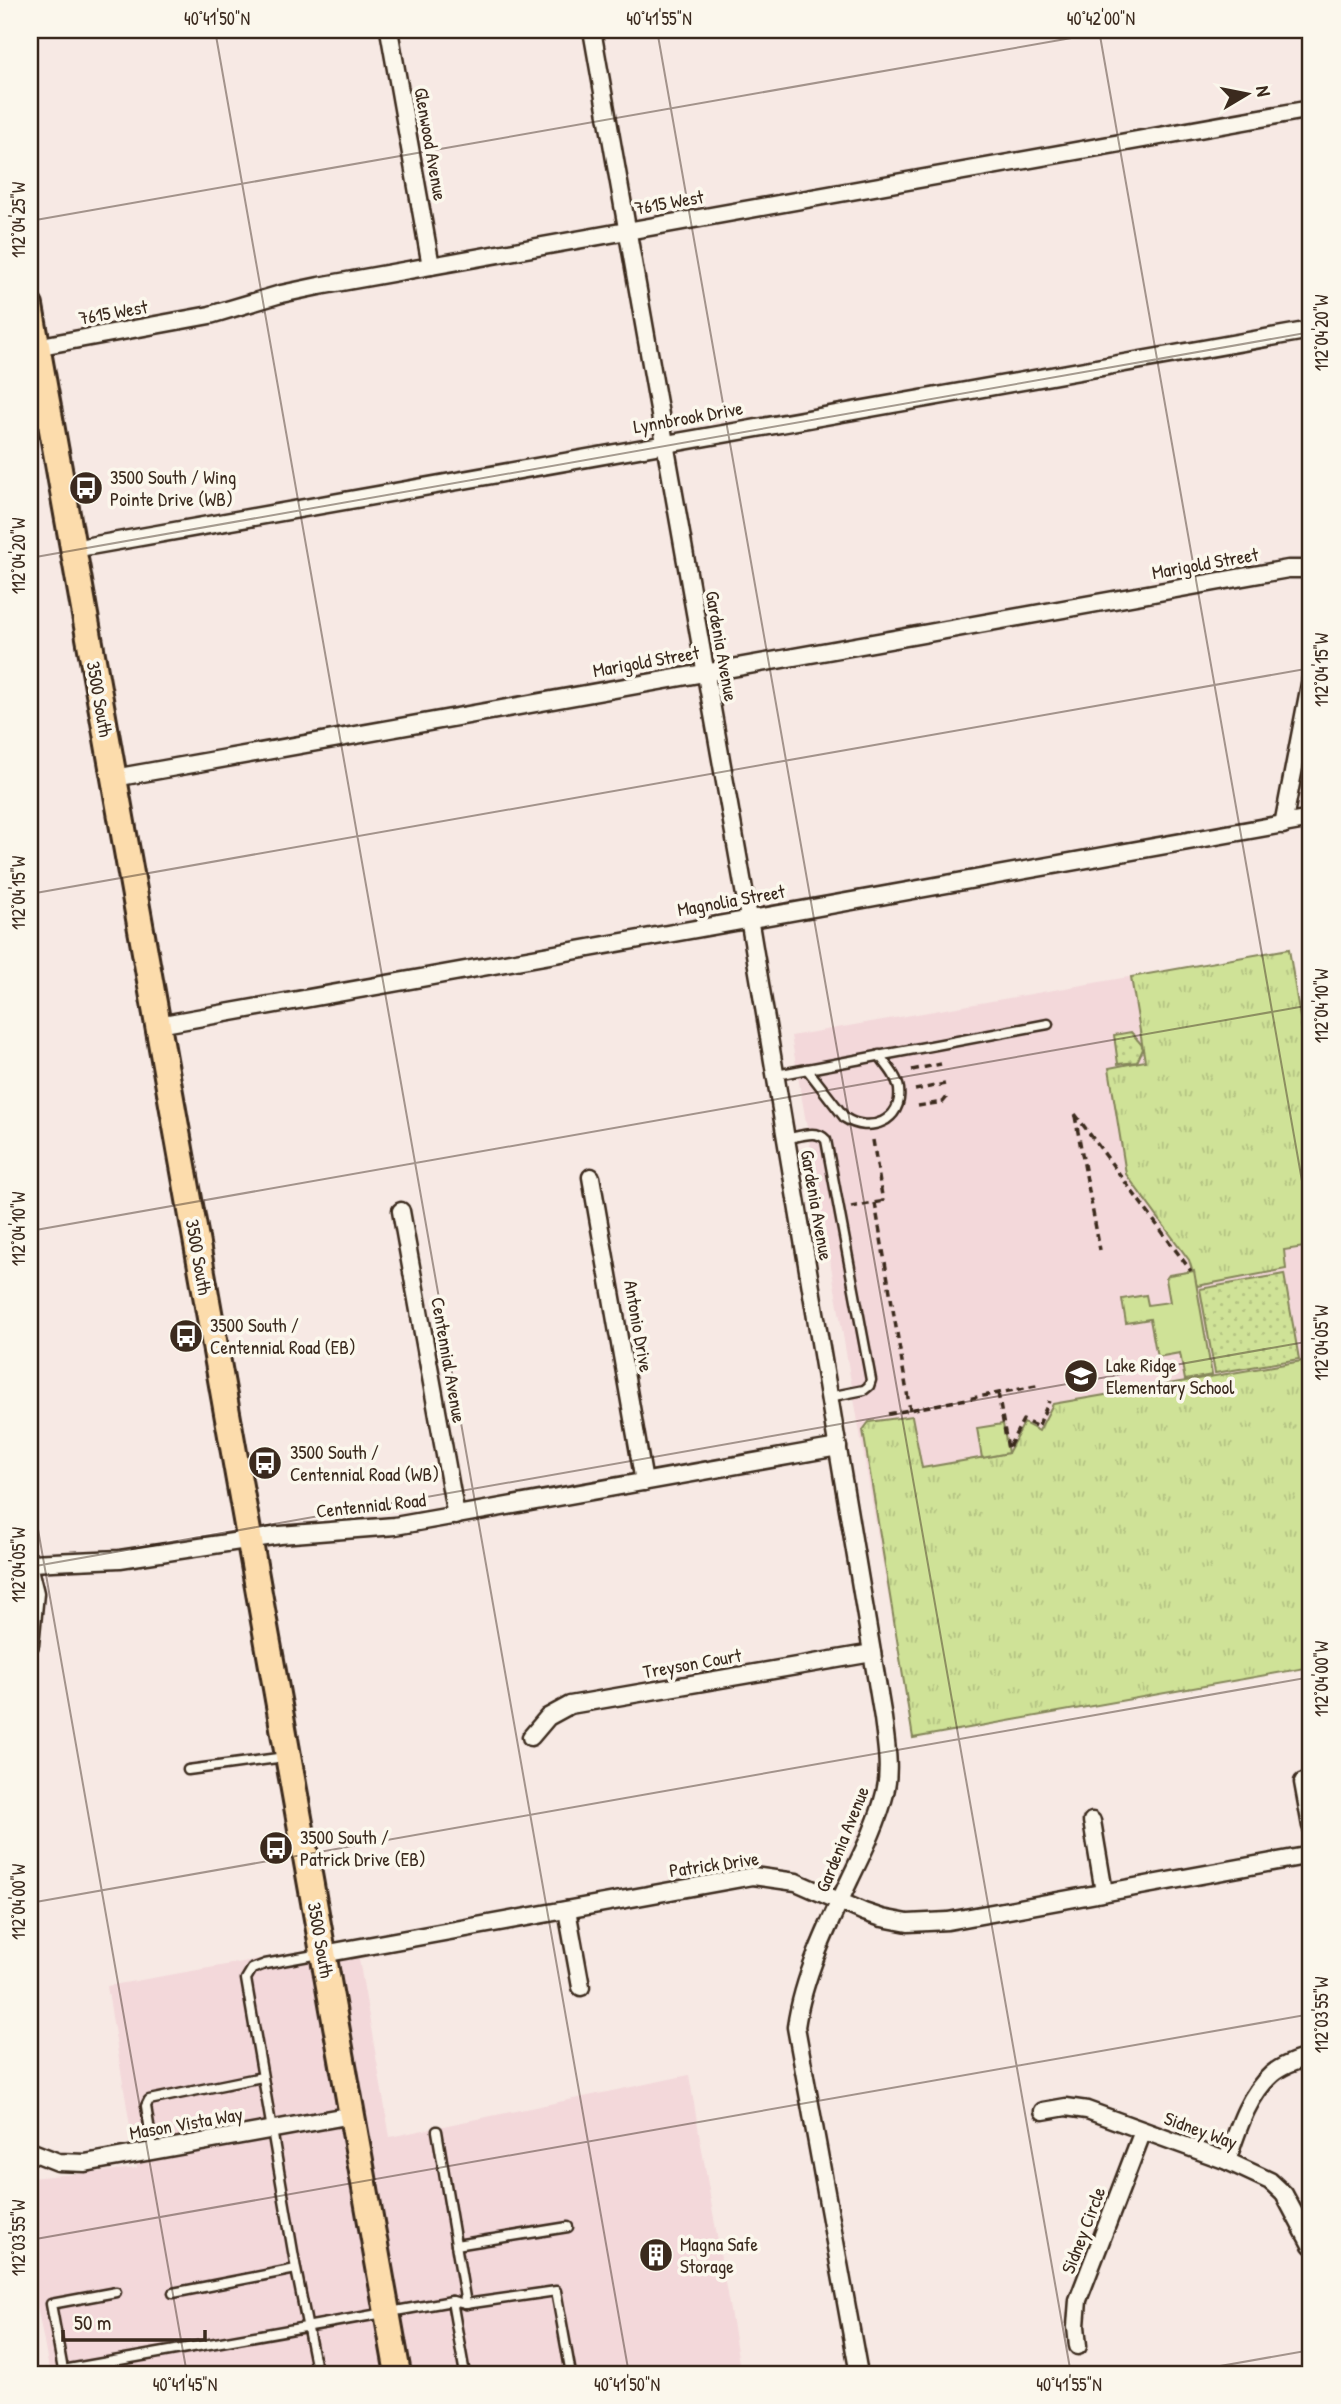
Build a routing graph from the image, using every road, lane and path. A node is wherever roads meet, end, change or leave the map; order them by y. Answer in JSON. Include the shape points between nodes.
{"nodes":[{"id":1,"x":389,"y":30,"type":"edge"},
{"id":2,"x":592,"y":30,"type":"edge"},
{"id":3,"x":1311,"y":109,"type":"edge"},
{"id":4,"x":628,"y":231,"type":"junction"},
{"id":5,"x":431,"y":266,"type":"junction"},
{"id":6,"x":30,"y":306,"type":"edge"},
{"id":7,"x":1311,"y":330,"type":"edge"},
{"id":8,"x":33,"y":347,"type":"edge"},
{"id":9,"x":665,"y":442,"type":"junction"},
{"id":10,"x":73,"y":549,"type":"junction"},
{"id":11,"x":1311,"y":569,"type":"edge"},
{"id":12,"x":705,"y":672,"type":"junction"},
{"id":13,"x":1311,"y":679,"type":"edge"},
{"id":14,"x":114,"y":778,"type":"junction"},
{"id":15,"x":1311,"y":819,"type":"edge"},
{"id":16,"x":1283,"y":825,"type":"junction"},
{"id":17,"x":749,"y":918,"type":"junction"},
{"id":18,"x":1048,"y":1024,"type":"dead end"},
{"id":19,"x":158,"y":1025,"type":"junction"},
{"id":20,"x":880,"y":1055,"type":"junction"},
{"id":21,"x":941,"y":1064,"type":"dead end"},
{"id":22,"x":807,"y":1069,"type":"junction"},
{"id":23,"x":912,"y":1070,"type":"dead end"},
{"id":24,"x":776,"y":1075,"type":"junction"},
{"id":25,"x":945,"y":1084,"type":"dead end"},
{"id":26,"x":915,"y":1090,"type":"dead end"},
{"id":27,"x":947,"y":1097,"type":"dead end"},
{"id":28,"x":918,"y":1106,"type":"dead end"},
{"id":29,"x":785,"y":1139,"type":"junction"},
{"id":30,"x":873,"y":1140,"type":"dead end"},
{"id":31,"x":591,"y":1177,"type":"dead end"},
{"id":32,"x":875,"y":1203,"type":"junction"},
{"id":33,"x":851,"y":1208,"type":"dead end"},
{"id":34,"x":401,"y":1212,"type":"dead end"},
{"id":35,"x":1100,"y":1250,"type":"dead end"},
{"id":36,"x":1191,"y":1271,"type":"dead end"},
{"id":37,"x":1041,"y":1385,"type":"dead end"},
{"id":38,"x":998,"y":1393,"type":"junction"},
{"id":39,"x":829,"y":1397,"type":"junction"},
{"id":40,"x":1049,"y":1401,"type":"dead end"},
{"id":41,"x":911,"y":1410,"type":"junction"},
{"id":42,"x":888,"y":1414,"type":"dead end"},
{"id":43,"x":838,"y":1447,"type":"junction"},
{"id":44,"x":645,"y":1482,"type":"junction"},
{"id":45,"x":456,"y":1516,"type":"junction"},
{"id":46,"x":249,"y":1539,"type":"junction"},
{"id":47,"x":30,"y":1563,"type":"edge"},
{"id":48,"x":30,"y":1573,"type":"edge"},
{"id":49,"x":30,"y":1645,"type":"edge"},
{"id":50,"x":872,"y":1653,"type":"junction"},
{"id":51,"x":531,"y":1737,"type":"dead end"},
{"id":52,"x":288,"y":1756,"type":"junction"},
{"id":53,"x":188,"y":1770,"type":"dead end"},
{"id":54,"x":1303,"y":1783,"type":"dead end"},
{"id":55,"x":1092,"y":1821,"type":"dead end"},
{"id":56,"x":1311,"y":1826,"type":"edge"},
{"id":57,"x":1311,"y":1855,"type":"edge"},
{"id":58,"x":1104,"y":1892,"type":"junction"},
{"id":59,"x":840,"y":1901,"type":"junction"},
{"id":60,"x":567,"y":1910,"type":"junction"},
{"id":61,"x":323,"y":1954,"type":"junction"},
{"id":62,"x":582,"y":1987,"type":"dead end"},
{"id":63,"x":1311,"y":2056,"type":"edge"},
{"id":64,"x":262,"y":2077,"type":"junction"},
{"id":65,"x":1043,"y":2111,"type":"dead end"},
{"id":66,"x":352,"y":2115,"type":"junction"},
{"id":67,"x":271,"y":2129,"type":"junction"},
{"id":68,"x":437,"y":2131,"type":"dead end"},
{"id":69,"x":1143,"y":2132,"type":"junction"},
{"id":70,"x":30,"y":2151,"type":"edge"},
{"id":71,"x":153,"y":2151,"type":"junction"},
{"id":72,"x":1227,"y":2161,"type":"junction"},
{"id":73,"x":568,"y":2227,"type":"dead end"},
{"id":74,"x":456,"y":2245,"type":"junction"},
{"id":75,"x":1311,"y":2245,"type":"edge"},
{"id":76,"x":296,"y":2269,"type":"junction"},
{"id":77,"x":116,"y":2292,"type":"dead end"},
{"id":78,"x":173,"y":2293,"type":"dead end"},
{"id":79,"x":452,"y":2301,"type":"junction"},
{"id":80,"x":466,"y":2305,"type":"junction"},
{"id":81,"x":387,"y":2311,"type":"junction"},
{"id":82,"x":308,"y":2325,"type":"junction"},
{"id":83,"x":1078,"y":2347,"type":"dead end"},
{"id":84,"x":63,"y":2372,"type":"edge"},
{"id":85,"x":317,"y":2374,"type":"edge"},
{"id":86,"x":398,"y":2374,"type":"edge"},
{"id":87,"x":466,"y":2374,"type":"edge"},
{"id":88,"x":571,"y":2374,"type":"edge"},
{"id":89,"x":859,"y":2374,"type":"edge"}],
"edges":[{"from":1,"to":5,"type":"street","name":"Glenwood Avenue"},
{"from":2,"to":4,"type":"street","name":"Gardenia Avenue"},
{"from":3,"to":4,"type":"street","name":"7615 West"},
{"from":4,"to":5,"type":"street","name":"7615 West"},
{"from":4,"to":9,"type":"street","name":"Gardenia Avenue"},
{"from":5,"to":8,"type":"street","name":"7615 West","via":[[281,294],[211,315]]},
{"from":6,"to":8,"type":"main road","name":"3500 South"},
{"from":7,"to":9,"type":"street","name":"Lynnbrook Drive"},
{"from":8,"to":10,"type":"main road","name":"3500 South"},
{"from":9,"to":10,"type":"street","name":"Lynnbrook Drive"},
{"from":9,"to":12,"type":"street","name":"Gardenia Avenue"},
{"from":10,"to":14,"type":"main road","name":"3500 South"},
{"from":11,"to":12,"type":"street","name":"Marigold Street","via":[[1288,569]]},
{"from":12,"to":14,"type":"street","name":"Marigold Street"},
{"from":12,"to":17,"type":"street","name":"Gardenia Avenue"},
{"from":13,"to":16,"type":"street"},
{"from":14,"to":19,"type":"main road","name":"3500 South"},
{"from":15,"to":16,"type":"street","name":"Magnolia Street"},
{"from":16,"to":17,"type":"street","name":"Magnolia Street"},
{"from":17,"to":19,"type":"street","name":"Magnolia Street"},
{"from":17,"to":24,"type":"street","name":"Gardenia Avenue"},
{"from":18,"to":20,"type":"lane"},
{"from":19,"to":46,"type":"main road","name":"3500 South"},
{"from":20,"to":22,"type":"lane"},
{"from":20,"to":22,"type":"lane","via":[[898,1085],[899,1101],[891,1115],[877,1125],[845,1118]]},
{"from":21,"to":23,"type":"path"},
{"from":22,"to":24,"type":"lane"},
{"from":24,"to":29,"type":"street","name":"Gardenia Avenue"},
{"from":25,"to":26,"type":"path"},
{"from":27,"to":28,"type":"path","via":[[943,1102]]},
{"from":29,"to":39,"type":"street","name":"Gardenia Avenue"},
{"from":29,"to":39,"type":"lane","via":[[816,1133],[826,1140],[870,1380],[864,1390]]},
{"from":30,"to":32,"type":"path","via":[[884,1201]]},
{"from":31,"to":44,"type":"street","name":"Antonio Drive"},
{"from":32,"to":33,"type":"path"},
{"from":32,"to":41,"type":"path"},
{"from":34,"to":45,"type":"street","name":"Centennial Avenue"},
{"from":35,"to":36,"type":"path","via":[[1075,1114]]},
{"from":37,"to":38,"type":"path"},
{"from":38,"to":40,"type":"path","via":[[1008,1449],[1023,1420],[1038,1427]]},
{"from":38,"to":41,"type":"path"},
{"from":39,"to":43,"type":"street","name":"Gardenia Avenue"},
{"from":41,"to":42,"type":"path"},
{"from":43,"to":44,"type":"street","name":"Centennial Road"},
{"from":43,"to":50,"type":"street","name":"Gardenia Avenue"},
{"from":44,"to":45,"type":"street","name":"Centennial Road"},
{"from":45,"to":46,"type":"street","name":"Centennial Road"},
{"from":46,"to":47,"type":"street","name":"Centennial Road","via":[[120,1559]]},
{"from":46,"to":52,"type":"main road","name":"3500 South"},
{"from":48,"to":49,"type":"street","via":[[35,1593]]},
{"from":50,"to":51,"type":"street","name":"Treyson Court","via":[[570,1705],[548,1717]]},
{"from":50,"to":59,"type":"street","name":"Gardenia Avenue","via":[[888,1761],[886,1792]]},
{"from":52,"to":53,"type":"lane"},
{"from":52,"to":61,"type":"main road","name":"3500 South"},
{"from":54,"to":56,"type":"street"},
{"from":55,"to":58,"type":"street"},
{"from":57,"to":58,"type":"street","name":"Patrick Drive"},
{"from":58,"to":59,"type":"street","name":"Patrick Drive","via":[[948,1921],[908,1923]]},
{"from":59,"to":60,"type":"street","name":"Patrick Drive","via":[[796,1882],[753,1876]]},
{"from":59,"to":89,"type":"street","name":"Gardenia Avenue","via":[[800,2000],[796,2027]]},
{"from":60,"to":61,"type":"street","name":"Patrick Drive"},
{"from":60,"to":62,"type":"street"},
{"from":61,"to":64,"type":"lane","via":[[265,1964],[252,1969],[246,1979]]},
{"from":61,"to":66,"type":"main road","name":"3500 South"},
{"from":63,"to":72,"type":"street","via":[[1272,2074],[1253,2097]]},
{"from":64,"to":67,"type":"lane"},
{"from":64,"to":71,"type":"lane","via":[[149,2100]]},
{"from":65,"to":69,"type":"street","name":"Sidney Way","via":[[1066,2106],[1087,2109]]},
{"from":66,"to":67,"type":"street","name":"Mason Vista Way"},
{"from":66,"to":81,"type":"main road","name":"3500 South"},
{"from":67,"to":71,"type":"street","name":"Mason Vista Way"},
{"from":67,"to":76,"type":"lane"},
{"from":68,"to":74,"type":"lane"},
{"from":69,"to":72,"type":"street","name":"Sidney Way"},
{"from":69,"to":83,"type":"street","name":"Sidney Circle","via":[[1078,2300]]},
{"from":70,"to":71,"type":"street","name":"Mason Vista Way","via":[[58,2162],[85,2163]]},
{"from":72,"to":75,"type":"street","name":"Sidney Way","via":[[1270,2181],[1284,2194]]},
{"from":73,"to":74,"type":"lane"},
{"from":74,"to":80,"type":"lane"},
{"from":76,"to":78,"type":"lane"},
{"from":76,"to":82,"type":"lane"},
{"from":77,"to":84,"type":"lane","via":[[51,2304]]},
{"from":79,"to":80,"type":"lane"},
{"from":79,"to":81,"type":"lane"},
{"from":79,"to":87,"type":"lane"},
{"from":80,"to":88,"type":"lane","via":[[556,2291]]},
{"from":81,"to":82,"type":"lane"},
{"from":81,"to":86,"type":"main road","name":"3500 South"},
{"from":82,"to":84,"type":"lane"},
{"from":82,"to":85,"type":"lane"}]}
